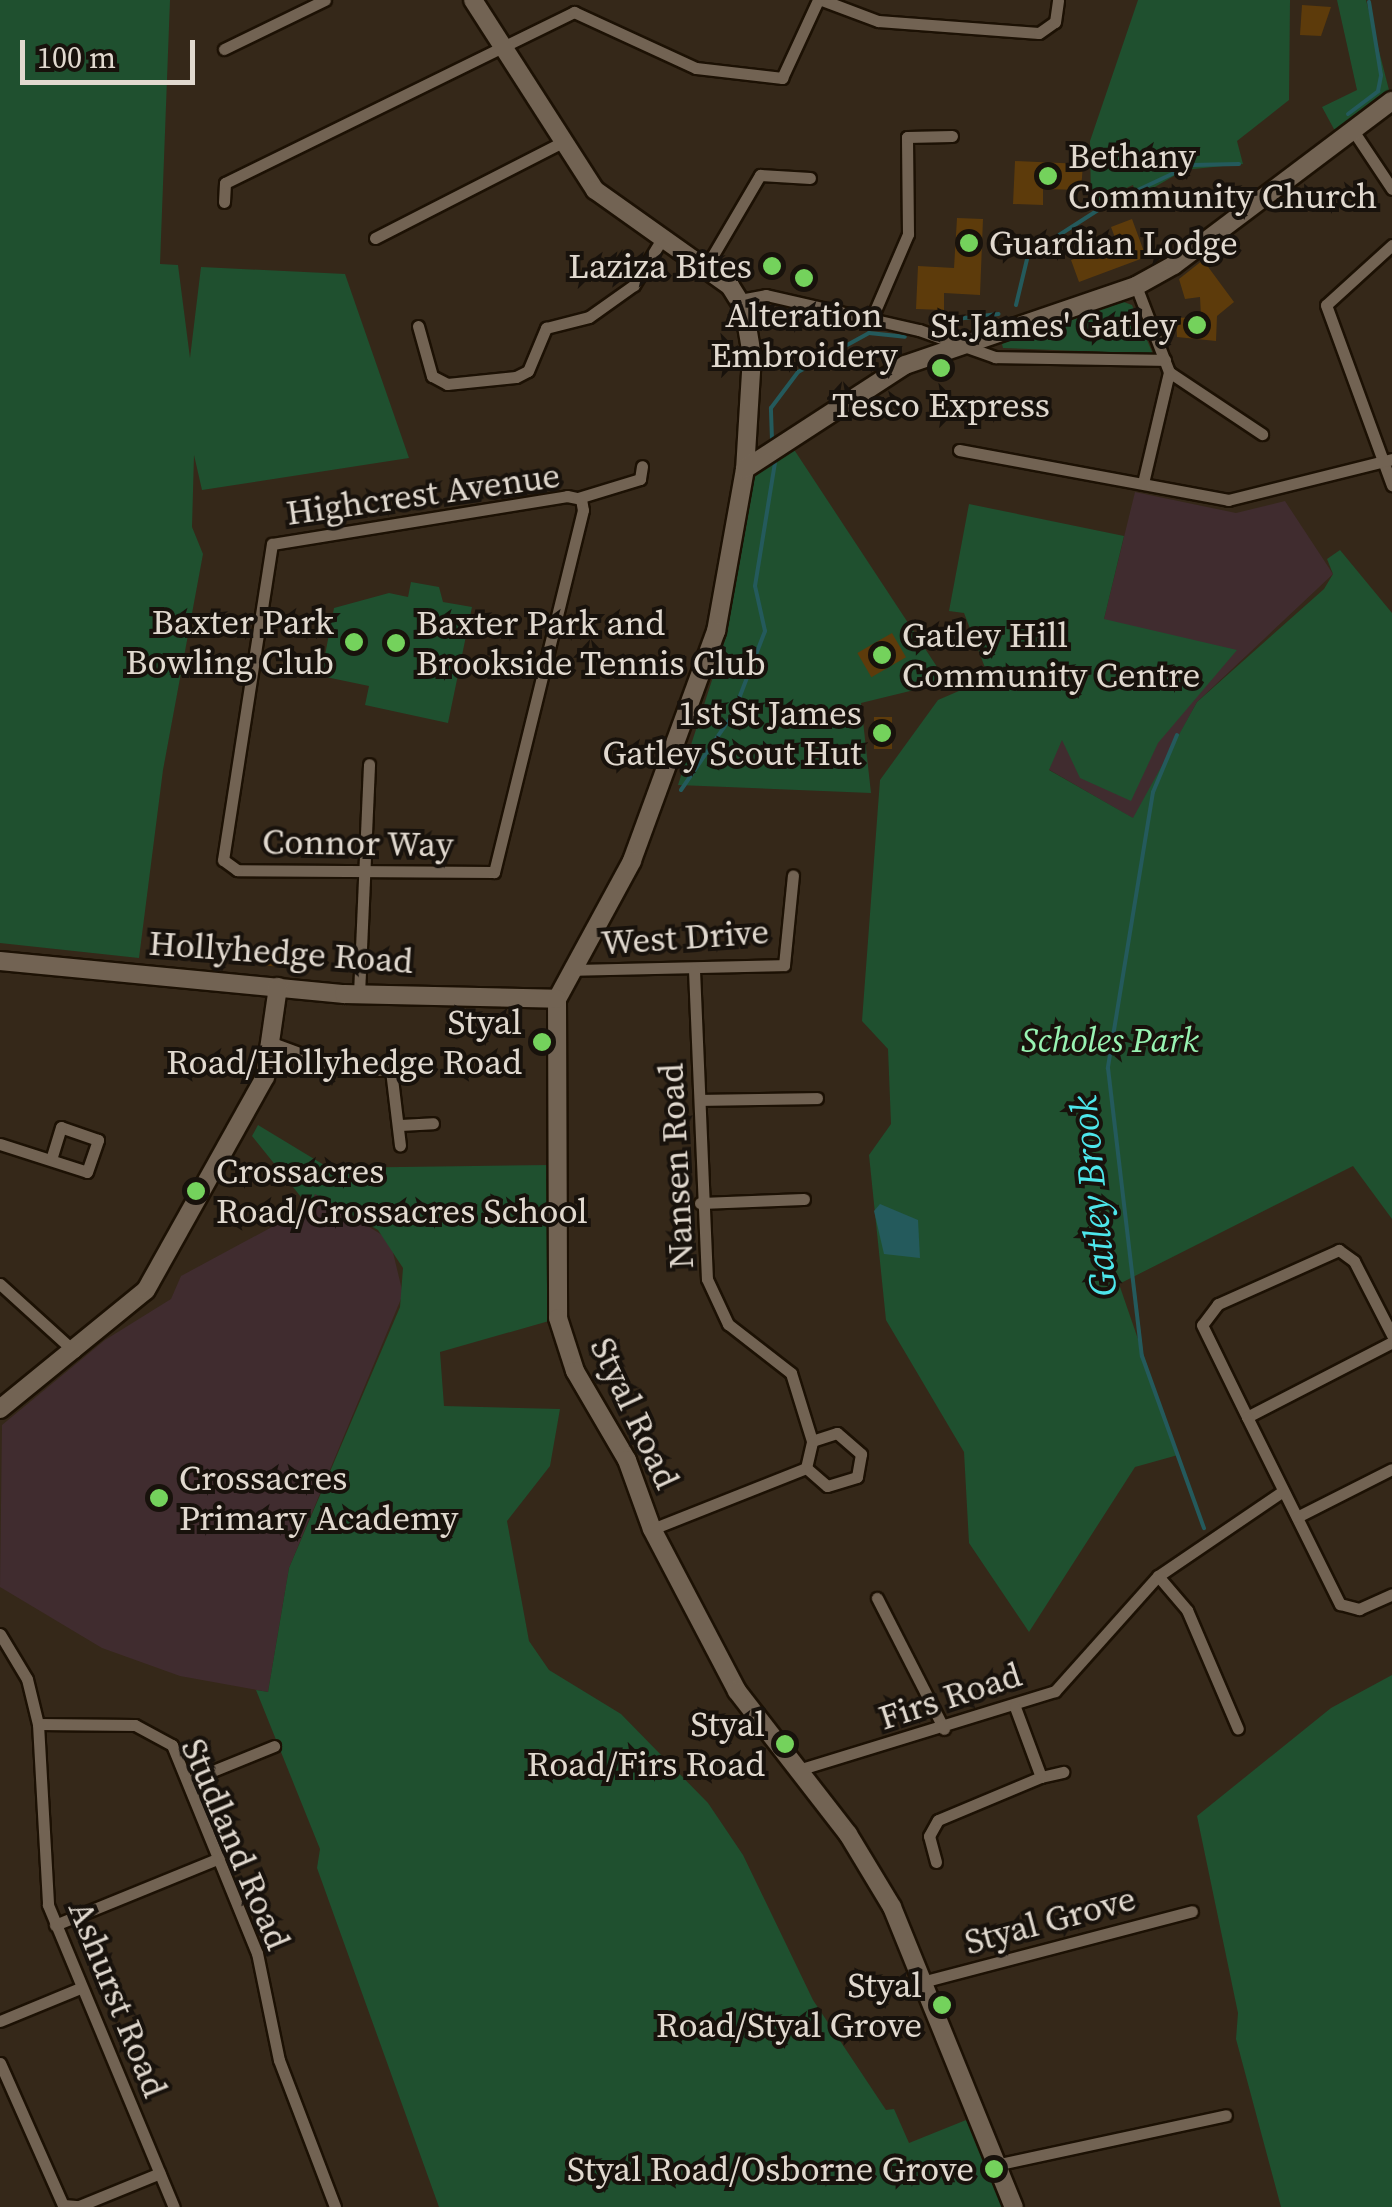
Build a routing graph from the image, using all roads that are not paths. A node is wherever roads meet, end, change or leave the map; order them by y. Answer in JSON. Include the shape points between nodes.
{"nodes":[{"id":1,"x":325,"y":0,"type":"edge"},
{"id":2,"x":473,"y":0,"type":"edge"},
{"id":3,"x":820,"y":0,"type":"edge"},
{"id":4,"x":1058,"y":0,"type":"edge"},
{"id":5,"x":577,"y":6,"type":"edge"},
{"id":6,"x":500,"y":48,"type":"junction"},
{"id":7,"x":224,"y":49,"type":"dead end"},
{"id":8,"x":1392,"y":101,"type":"edge"},
{"id":9,"x":1352,"y":130,"type":"junction"},
{"id":10,"x":952,"y":136,"type":"dead end"},
{"id":11,"x":563,"y":142,"type":"junction"},
{"id":12,"x":810,"y":178,"type":"dead end"},
{"id":13,"x":1392,"y":189,"type":"edge"},
{"id":14,"x":224,"y":202,"type":"dead end"},
{"id":15,"x":375,"y":238,"type":"dead end"},
{"id":16,"x":660,"y":242,"type":"junction"},
{"id":17,"x":1392,"y":245,"type":"edge"},
{"id":18,"x":706,"y":267,"type":"junction"},
{"id":19,"x":1136,"y":286,"type":"junction"},
{"id":20,"x":740,"y":300,"type":"junction"},
{"id":21,"x":870,"y":320,"type":"junction"},
{"id":22,"x":418,"y":326,"type":"dead end"},
{"id":23,"x":957,"y":347,"type":"junction"},
{"id":24,"x":1167,"y":366,"type":"junction"},
{"id":25,"x":1262,"y":434,"type":"dead end"},
{"id":26,"x":959,"y":450,"type":"dead end"},
{"id":27,"x":1387,"y":461,"type":"edge"},
{"id":28,"x":642,"y":466,"type":"dead end"},
{"id":29,"x":745,"y":469,"type":"junction"},
{"id":30,"x":1143,"y":484,"type":"junction"},
{"id":31,"x":1392,"y":484,"type":"edge"},
{"id":32,"x":580,"y":498,"type":"junction"},
{"id":33,"x":369,"y":764,"type":"dead end"},
{"id":34,"x":224,"y":860,"type":"joint"},
{"id":35,"x":364,"y":872,"type":"junction"},
{"id":36,"x":793,"y":875,"type":"dead end"},
{"id":37,"x":0,"y":961,"type":"edge"},
{"id":38,"x":566,"y":970,"type":"junction"},
{"id":39,"x":694,"y":970,"type":"junction"},
{"id":40,"x":278,"y":988,"type":"junction"},
{"id":41,"x":359,"y":994,"type":"junction"},
{"id":42,"x":557,"y":999,"type":"junction"},
{"id":43,"x":272,"y":1043,"type":"junction"},
{"id":44,"x":817,"y":1098,"type":"dead end"},
{"id":45,"x":702,"y":1100,"type":"junction"},
{"id":46,"x":433,"y":1124,"type":"dead end"},
{"id":47,"x":400,"y":1125,"type":"junction"},
{"id":48,"x":0,"y":1144,"type":"edge"},
{"id":49,"x":400,"y":1145,"type":"dead end"},
{"id":50,"x":51,"y":1159,"type":"junction"},
{"id":51,"x":804,"y":1199,"type":"dead end"},
{"id":52,"x":700,"y":1203,"type":"junction"},
{"id":53,"x":0,"y":1284,"type":"edge"},
{"id":54,"x":1392,"y":1338,"type":"edge"},
{"id":55,"x":75,"y":1352,"type":"junction"},
{"id":56,"x":0,"y":1410,"type":"edge"},
{"id":57,"x":1247,"y":1417,"type":"junction"},
{"id":58,"x":812,"y":1441,"type":"junction"},
{"id":59,"x":806,"y":1468,"type":"junction"},
{"id":60,"x":1392,"y":1469,"type":"edge"},
{"id":61,"x":1283,"y":1491,"type":"junction"},
{"id":62,"x":1298,"y":1516,"type":"junction"},
{"id":63,"x":652,"y":1530,"type":"junction"},
{"id":64,"x":1158,"y":1576,"type":"junction"},
{"id":65,"x":1392,"y":1594,"type":"edge"},
{"id":66,"x":877,"y":1598,"type":"dead end"},
{"id":67,"x":0,"y":1634,"type":"edge"},
{"id":68,"x":1015,"y":1707,"type":"junction"},
{"id":69,"x":38,"y":1724,"type":"junction"},
{"id":70,"x":944,"y":1729,"type":"junction"},
{"id":71,"x":1238,"y":1729,"type":"dead end"},
{"id":72,"x":274,"y":1746,"type":"dead end"},
{"id":73,"x":798,"y":1770,"type":"junction"},
{"id":74,"x":1063,"y":1772,"type":"dead end"},
{"id":75,"x":1041,"y":1778,"type":"junction"},
{"id":76,"x":188,"y":1780,"type":"junction"},
{"id":77,"x":220,"y":1858,"type":"junction"},
{"id":78,"x":936,"y":1862,"type":"dead end"},
{"id":79,"x":1192,"y":1911,"type":"dead end"},
{"id":80,"x":55,"y":1925,"type":"junction"},
{"id":81,"x":922,"y":1982,"type":"junction"},
{"id":82,"x":80,"y":1988,"type":"junction"},
{"id":83,"x":0,"y":2020,"type":"edge"},
{"id":84,"x":0,"y":2063,"type":"edge"},
{"id":85,"x":1226,"y":2116,"type":"dead end"},
{"id":86,"x":1000,"y":2164,"type":"junction"},
{"id":87,"x":160,"y":2173,"type":"junction"},
{"id":88,"x":174,"y":2207,"type":"edge"},
{"id":89,"x":335,"y":2207,"type":"edge"},
{"id":90,"x":1014,"y":2207,"type":"edge"}],
"edges":[{"from":1,"to":7,"type":"street"},
{"from":2,"to":6,"type":"main road"},
{"from":3,"to":4,"type":"street","via":[[878,21],[1039,34],[1055,22]]},
{"from":3,"to":5,"type":"street","via":[[782,78],[696,68]]},
{"from":5,"to":6,"type":"street"},
{"from":6,"to":11,"type":"main road"},
{"from":6,"to":14,"type":"street","via":[[225,183]]},
{"from":8,"to":9,"type":"main road"},
{"from":9,"to":13,"type":"street"},
{"from":9,"to":19,"type":"main road","via":[[1204,246]]},
{"from":10,"to":21,"type":"street","via":[[907,137],[908,234]]},
{"from":11,"to":15,"type":"street"},
{"from":11,"to":16,"type":"main road","via":[[604,201]]},
{"from":12,"to":18,"type":"street","via":[[760,175]]},
{"from":16,"to":18,"type":"main road"},
{"from":16,"to":22,"type":"street","via":[[634,285],[589,316],[546,328],[528,371],[516,377],[446,384],[432,376]]},
{"from":17,"to":27,"type":"street","via":[[1326,305]]},
{"from":18,"to":20,"type":"main road"},
{"from":19,"to":23,"type":"main road"},
{"from":19,"to":24,"type":"street"},
{"from":20,"to":21,"type":"street","via":[[766,295]]},
{"from":20,"to":29,"type":"main road","name":"Styal Road","via":[[752,356]]},
{"from":21,"to":23,"type":"street"},
{"from":23,"to":24,"type":"street","via":[[995,356]]},
{"from":23,"to":29,"type":"main road","via":[[905,365]]},
{"from":24,"to":25,"type":"street"},
{"from":24,"to":30,"type":"street"},
{"from":26,"to":30,"type":"street"},
{"from":27,"to":30,"type":"street","via":[[1228,500]]},
{"from":27,"to":31,"type":"street"},
{"from":28,"to":32,"type":"street","name":"Highcrest Avenue","via":[[640,479]]},
{"from":29,"to":38,"type":"main road","name":"Styal Road","via":[[716,632],[685,733],[632,862]]},
{"from":32,"to":34,"type":"street","name":"Highcrest Avenue","via":[[272,544]]},
{"from":32,"to":35,"type":"street","name":"Connor Way","via":[[494,872]]},
{"from":33,"to":35,"type":"street"},
{"from":34,"to":35,"type":"street","name":"Connor Way","via":[[237,870]]},
{"from":35,"to":41,"type":"street"},
{"from":36,"to":39,"type":"street","name":"West Drive","via":[[784,965]]},
{"from":37,"to":40,"type":"main road","name":"Hollyhedge Road"},
{"from":38,"to":39,"type":"street","name":"West Drive"},
{"from":38,"to":42,"type":"main road","name":"Styal Road"},
{"from":39,"to":45,"type":"street","name":"Nansen Road"},
{"from":40,"to":41,"type":"main road","name":"Hollyhedge Road"},
{"from":40,"to":43,"type":"main road"},
{"from":41,"to":42,"type":"main road","name":"Hollyhedge Road"},
{"from":42,"to":63,"type":"main road","name":"Styal Road","via":[[558,1318],[575,1371],[627,1460]]},
{"from":43,"to":47,"type":"street","via":[[343,1069],[391,1070]]},
{"from":43,"to":55,"type":"main road","via":[[252,1104],[162,1265],[124,1314]]},
{"from":44,"to":45,"type":"street"},
{"from":45,"to":52,"type":"street","name":"Nansen Road"},
{"from":46,"to":47,"type":"street"},
{"from":47,"to":49,"type":"street"},
{"from":48,"to":50,"type":"street"},
{"from":50,"to":50,"type":"street","via":[[87,1172],[98,1140],[62,1128]]},
{"from":51,"to":52,"type":"street"},
{"from":52,"to":58,"type":"street","name":"Nansen Road","via":[[714,1294],[728,1324],[790,1373]]},
{"from":53,"to":55,"type":"street"},
{"from":54,"to":57,"type":"street"},
{"from":54,"to":57,"type":"street","via":[[1354,1261],[1339,1250],[1218,1304],[1204,1317],[1205,1338]]},
{"from":55,"to":56,"type":"main road"},
{"from":57,"to":61,"type":"street"},
{"from":58,"to":59,"type":"street"},
{"from":58,"to":59,"type":"street","via":[[837,1433],[861,1454],[857,1477],[827,1486]]},
{"from":59,"to":63,"type":"street"},
{"from":60,"to":62,"type":"street"},
{"from":61,"to":62,"type":"street"},
{"from":61,"to":64,"type":"street","name":"Firs Road"},
{"from":62,"to":65,"type":"street","via":[[1340,1604],[1359,1610]]},
{"from":63,"to":73,"type":"main road","name":"Styal Road","via":[[737,1692]]},
{"from":64,"to":68,"type":"street","name":"Firs Road","via":[[1118,1614],[1088,1661],[1054,1690]]},
{"from":64,"to":71,"type":"street","via":[[1187,1610]]},
{"from":66,"to":70,"type":"street"},
{"from":67,"to":69,"type":"street","name":"Ashurst Road","via":[[28,1679]]},
{"from":68,"to":70,"type":"street","name":"Firs Road"},
{"from":68,"to":75,"type":"street"},
{"from":69,"to":76,"type":"street","name":"Studland Road","via":[[155,1731],[172,1745]]},
{"from":69,"to":80,"type":"street","name":"Ashurst Road","via":[[44,1875]]},
{"from":70,"to":73,"type":"street","name":"Firs Road"},
{"from":72,"to":76,"type":"street"},
{"from":73,"to":81,"type":"main road","name":"Styal Road","via":[[892,1907]]},
{"from":74,"to":75,"type":"street"},
{"from":75,"to":78,"type":"street","via":[[938,1820],[924,1833]]},
{"from":76,"to":77,"type":"street","name":"Studland Road"},
{"from":77,"to":80,"type":"street"},
{"from":77,"to":89,"type":"street","name":"Studland Road","via":[[257,1954],[279,2060]]},
{"from":79,"to":81,"type":"street","name":"Styal Grove"},
{"from":80,"to":82,"type":"street","name":"Ashurst Road"},
{"from":81,"to":86,"type":"main road","name":"Styal Road"},
{"from":82,"to":83,"type":"street"},
{"from":82,"to":87,"type":"street","name":"Ashurst Road"},
{"from":84,"to":87,"type":"street","via":[[63,2204],[80,2206]]},
{"from":85,"to":86,"type":"street"},
{"from":86,"to":90,"type":"main road","name":"Styal Road"},
{"from":87,"to":88,"type":"street","name":"Ashurst Road"}]}
